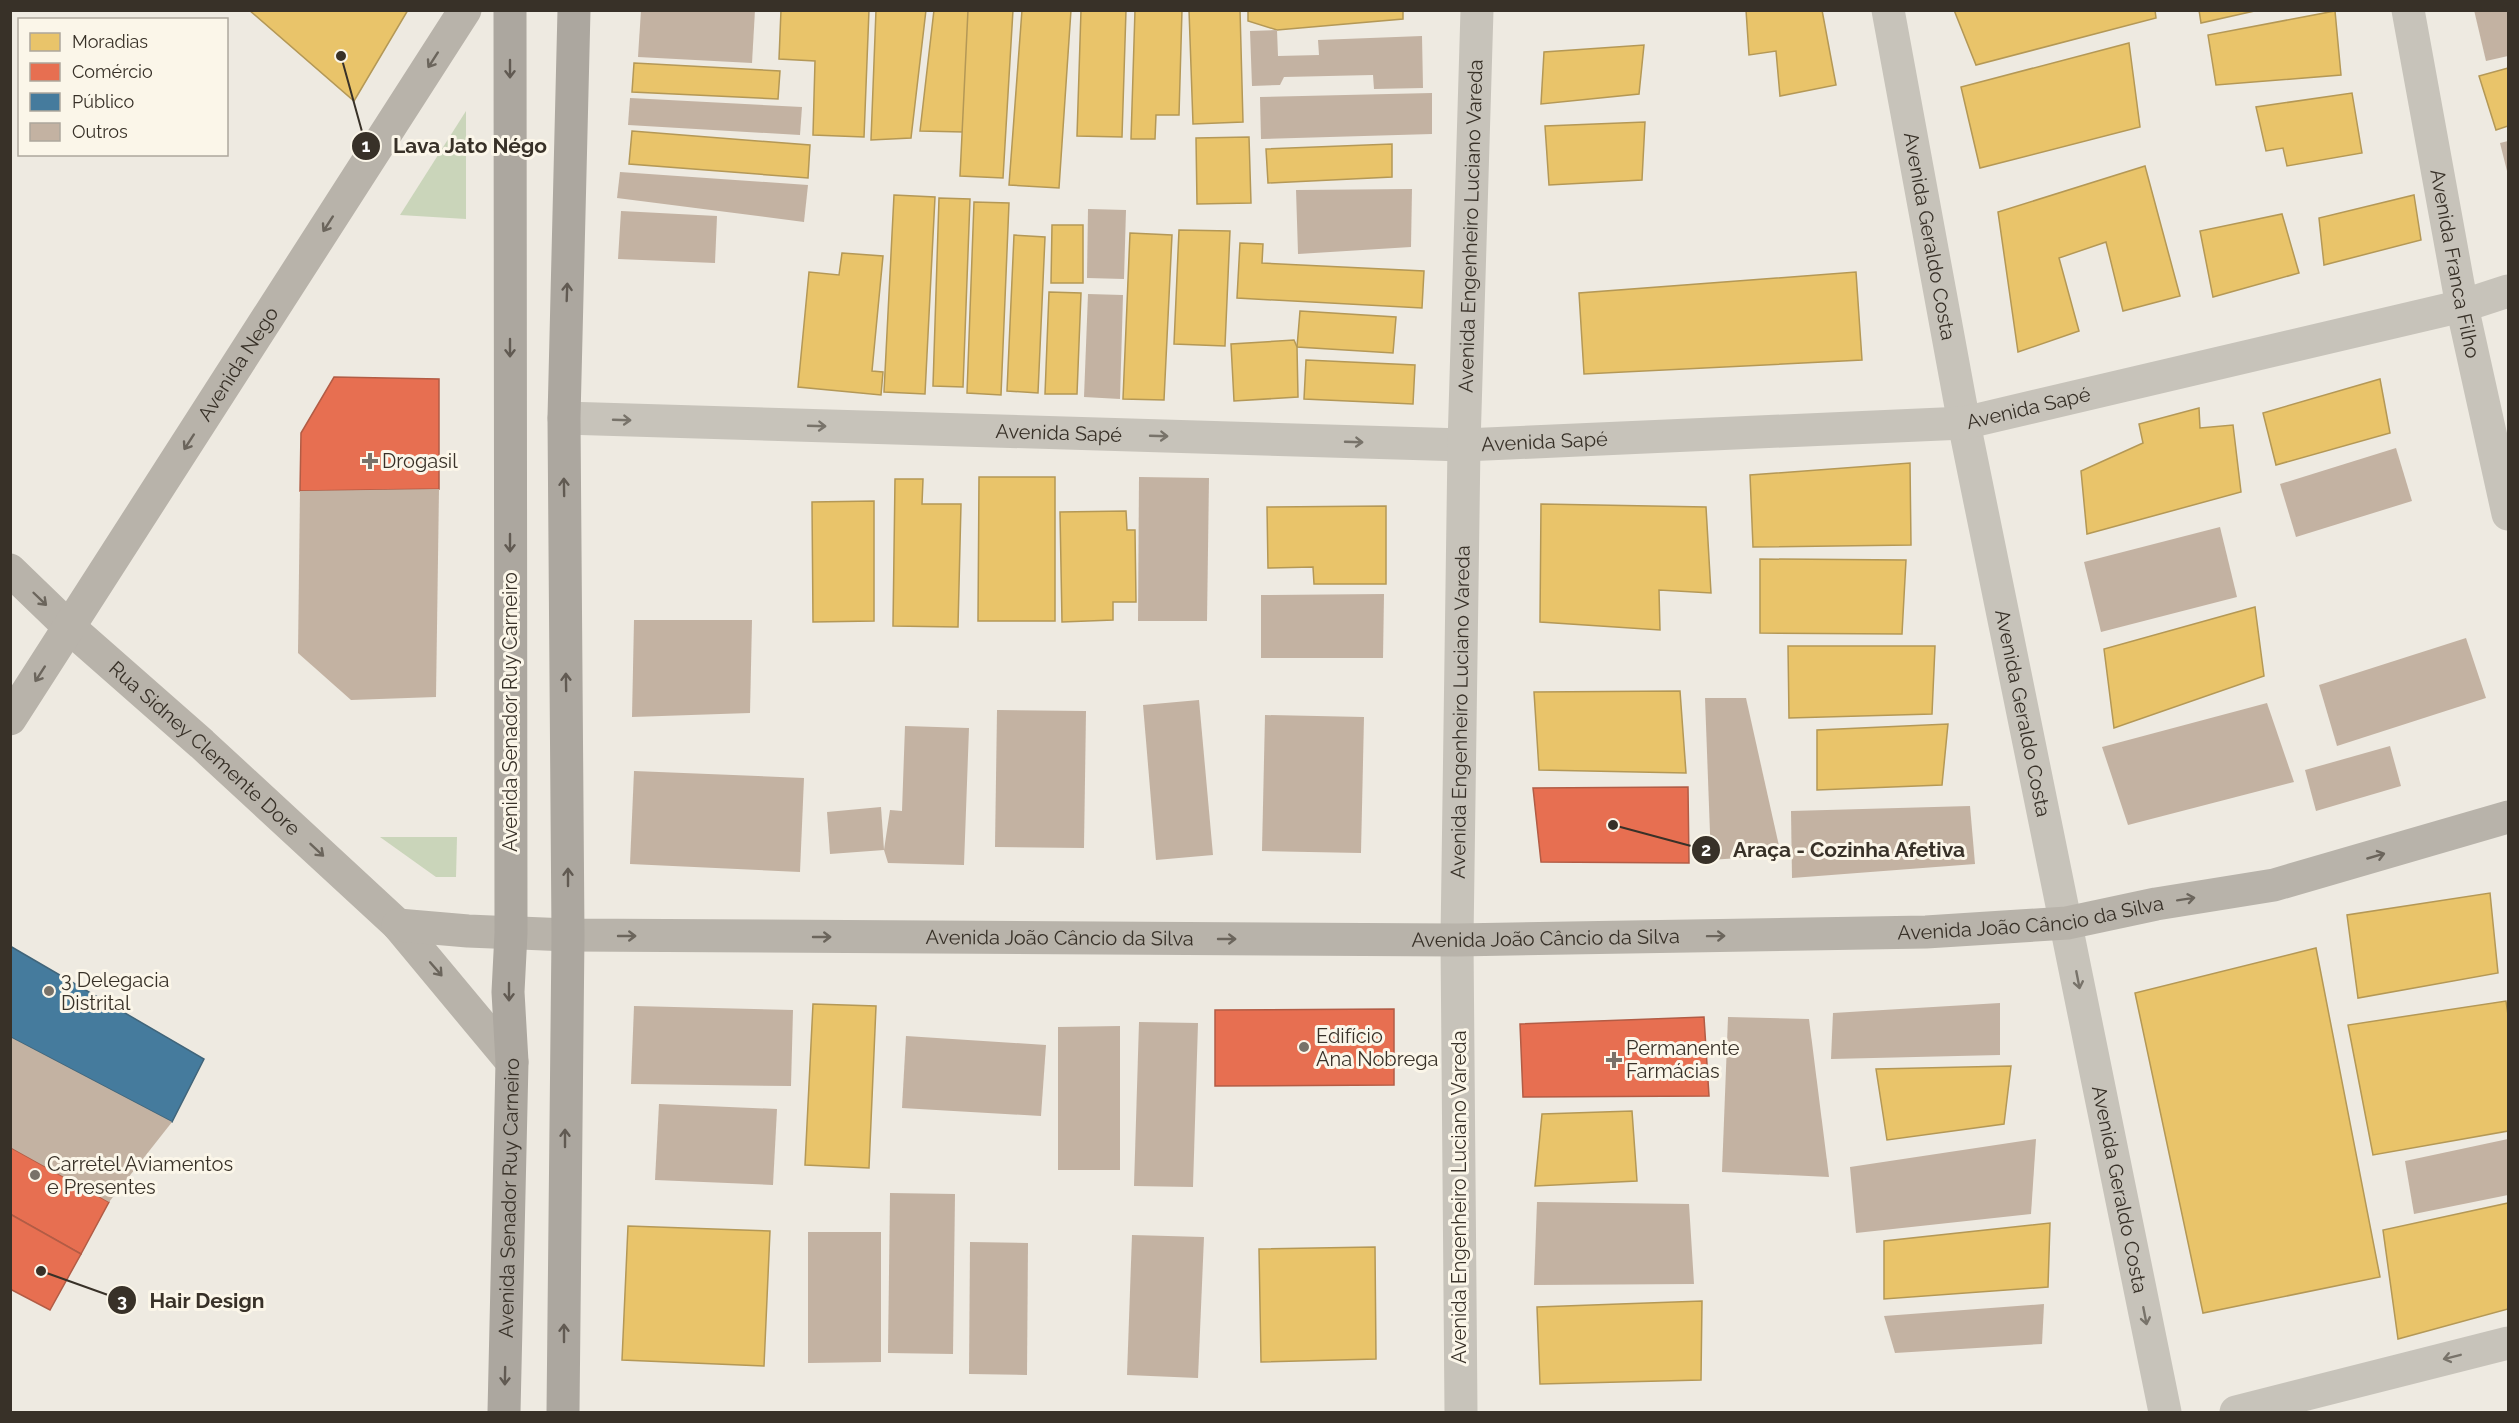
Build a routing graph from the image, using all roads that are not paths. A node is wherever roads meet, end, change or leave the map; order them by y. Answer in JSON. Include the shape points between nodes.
{"nodes":[{"id":1,"x":465,"y":10,"type":"edge"},
{"id":2,"x":510,"y":10,"type":"edge"},
{"id":3,"x":574,"y":10,"type":"edge"},
{"id":4,"x":1477,"y":10,"type":"edge"},
{"id":5,"x":1888,"y":10,"type":"edge"},
{"id":6,"x":2408,"y":10,"type":"edge"},
{"id":7,"x":2508,"y":291,"type":"edge"},
{"id":8,"x":2462,"y":306,"type":"junction"},
{"id":9,"x":564,"y":418,"type":"junction"},
{"id":10,"x":1964,"y":423,"type":"junction"},
{"id":11,"x":1464,"y":445,"type":"junction"},
{"id":12,"x":2508,"y":514,"type":"edge"},
{"id":13,"x":10,"y":570,"type":"edge"},
{"id":14,"x":70,"y":628,"type":"junction"},
{"id":15,"x":10,"y":719,"type":"edge"},
{"id":16,"x":2508,"y":817,"type":"edge"},
{"id":17,"x":2067,"y":923,"type":"junction"},
{"id":18,"x":398,"y":925,"type":"junction"},
{"id":19,"x":511,"y":933,"type":"junction"},
{"id":20,"x":568,"y":935,"type":"junction"},
{"id":21,"x":1457,"y":940,"type":"junction"},
{"id":22,"x":512,"y":1062,"type":"junction"},
{"id":23,"x":2508,"y":1343,"type":"edge"},
{"id":24,"x":504,"y":1413,"type":"edge"},
{"id":25,"x":563,"y":1413,"type":"edge"},
{"id":26,"x":1461,"y":1413,"type":"edge"},
{"id":27,"x":2165,"y":1413,"type":"edge"},
{"id":28,"x":2236,"y":1413,"type":"edge"}],
"edges":[{"from":1,"to":14,"type":"main road","name":"Avenida Nego","one_way":true},
{"from":2,"to":19,"type":"main road","name":"Avenida Senador Ruy Carneiro","one_way":true},
{"from":9,"to":3,"type":"main road","one_way":true},
{"from":4,"to":11,"type":"street","name":"Avenida Engenheiro Luciano Vareda"},
{"from":5,"to":10,"type":"street","name":"Avenida Geraldo Costa"},
{"from":6,"to":8,"type":"street","name":"Avenida Franca Filho"},
{"from":7,"to":8,"type":"street","name":"Avenida Sapé"},
{"from":8,"to":10,"type":"street","name":"Avenida Sapé"},
{"from":8,"to":12,"type":"street","name":"Avenida Franca Filho"},
{"from":9,"to":11,"type":"street","name":"Avenida Sapé","one_way":true},
{"from":20,"to":9,"type":"main road","one_way":true},
{"from":10,"to":11,"type":"street","name":"Avenida Sapé"},
{"from":10,"to":17,"type":"street","name":"Avenida Geraldo Costa"},
{"from":11,"to":21,"type":"street","name":"Avenida Engenheiro Luciano Vareda"},
{"from":13,"to":14,"type":"main road","name":"Rua Sidney Clemente Dore","one_way":true},
{"from":14,"to":15,"type":"main road","name":"Avenida Nego","one_way":true},
{"from":14,"to":18,"type":"main road","name":"Rua Sidney Clemente Dore","one_way":true},
{"from":17,"to":16,"type":"main road","name":"Avenida João Câncio da Silva","one_way":true,"via":[[2274,885]]},
{"from":21,"to":17,"type":"main road","name":"Avenida João Câncio da Silva","one_way":true,"via":[[1926,932]]},
{"from":17,"to":27,"type":"street","name":"Avenida Geraldo Costa","one_way":true},
{"from":18,"to":19,"type":"main road"},
{"from":18,"to":22,"type":"main road","name":"Rua Sidney Clemente Dore","one_way":true},
{"from":19,"to":20,"type":"main road"},
{"from":19,"to":22,"type":"main road","name":"Avenida Senador Ruy Carneiro","one_way":true,"via":[[508,993]]},
{"from":20,"to":21,"type":"main road","name":"Avenida João Câncio da Silva","one_way":true},
{"from":25,"to":20,"type":"main road","one_way":true},
{"from":21,"to":26,"type":"street","name":"Avenida Engenheiro Luciano Vareda"},
{"from":22,"to":24,"type":"main road","name":"Avenida Senador Ruy Carneiro","one_way":true},
{"from":23,"to":28,"type":"street","one_way":true}]}
